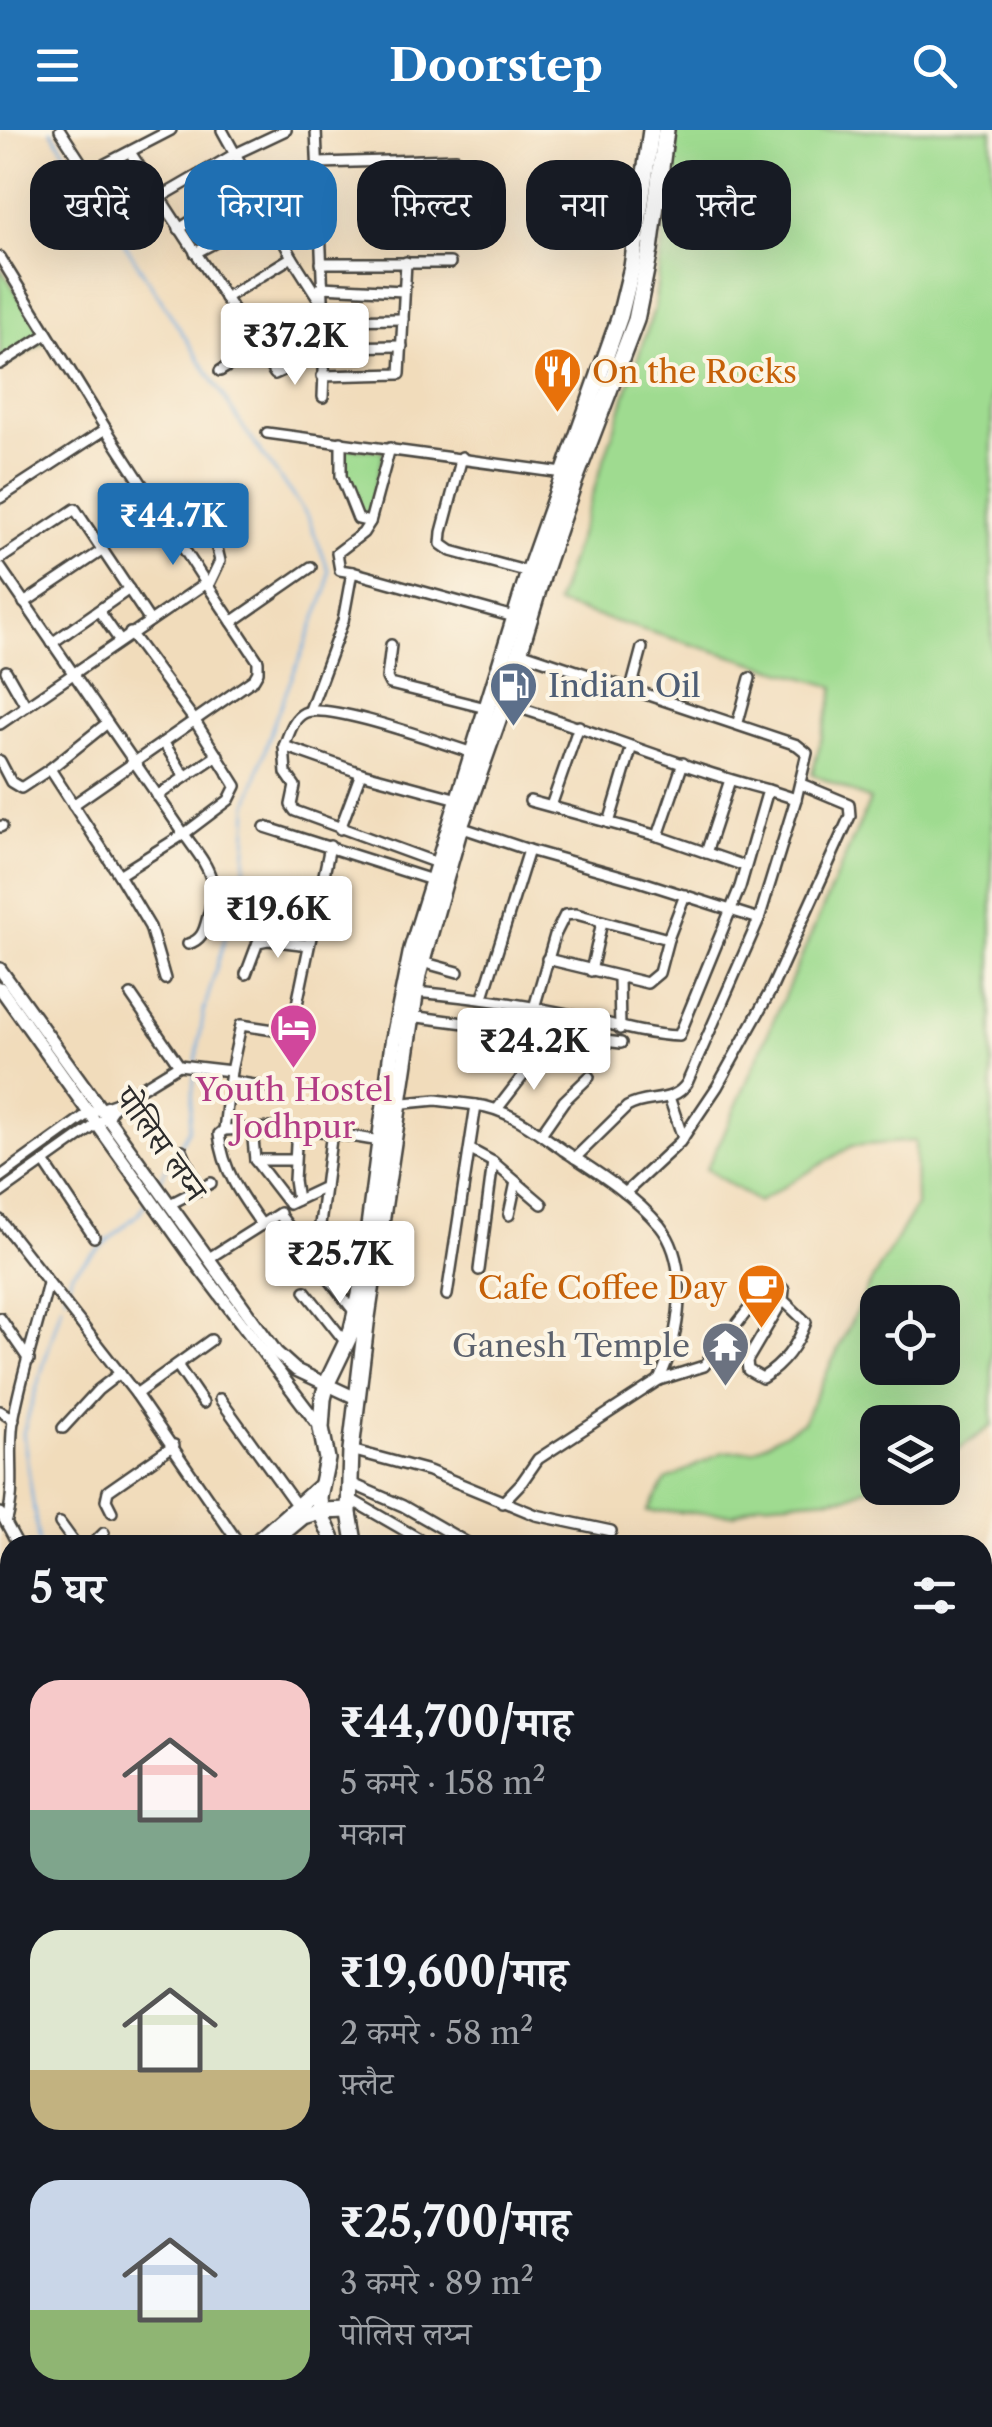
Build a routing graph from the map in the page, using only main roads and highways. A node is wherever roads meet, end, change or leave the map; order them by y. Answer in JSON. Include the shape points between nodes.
{"nodes":[{"id":1,"x":652,"y":130,"type":"edge"},
{"id":2,"x":666,"y":130,"type":"edge"},
{"id":3,"x":391,"y":1104,"type":"junction"},
{"id":4,"x":321,"y":1486,"type":"junction"},
{"id":5,"x":349,"y":1497,"type":"junction"},
{"id":6,"x":320,"y":1510,"type":"junction"},
{"id":7,"x":265,"y":1535,"type":"edge"},
{"id":8,"x":279,"y":1535,"type":"edge"},
{"id":9,"x":331,"y":1535,"type":"edge"},
{"id":10,"x":354,"y":1535,"type":"edge"}],
"edges":[{"from":1,"to":3,"type":"highway","via":[[620,316],[529,572],[432,880],[400,1008]]},
{"from":2,"to":3,"type":"highway","via":[[636,320],[572,485],[460,827]]},
{"from":3,"to":4,"type":"highway","via":[[356,1314],[327,1382]]},
{"from":3,"to":5,"type":"highway"},
{"from":4,"to":6,"type":"highway"},
{"from":4,"to":7,"type":"highway"},
{"from":5,"to":6,"type":"highway"},
{"from":5,"to":10,"type":"main road"},
{"from":6,"to":8,"type":"highway"},
{"from":6,"to":9,"type":"main road"}]}
